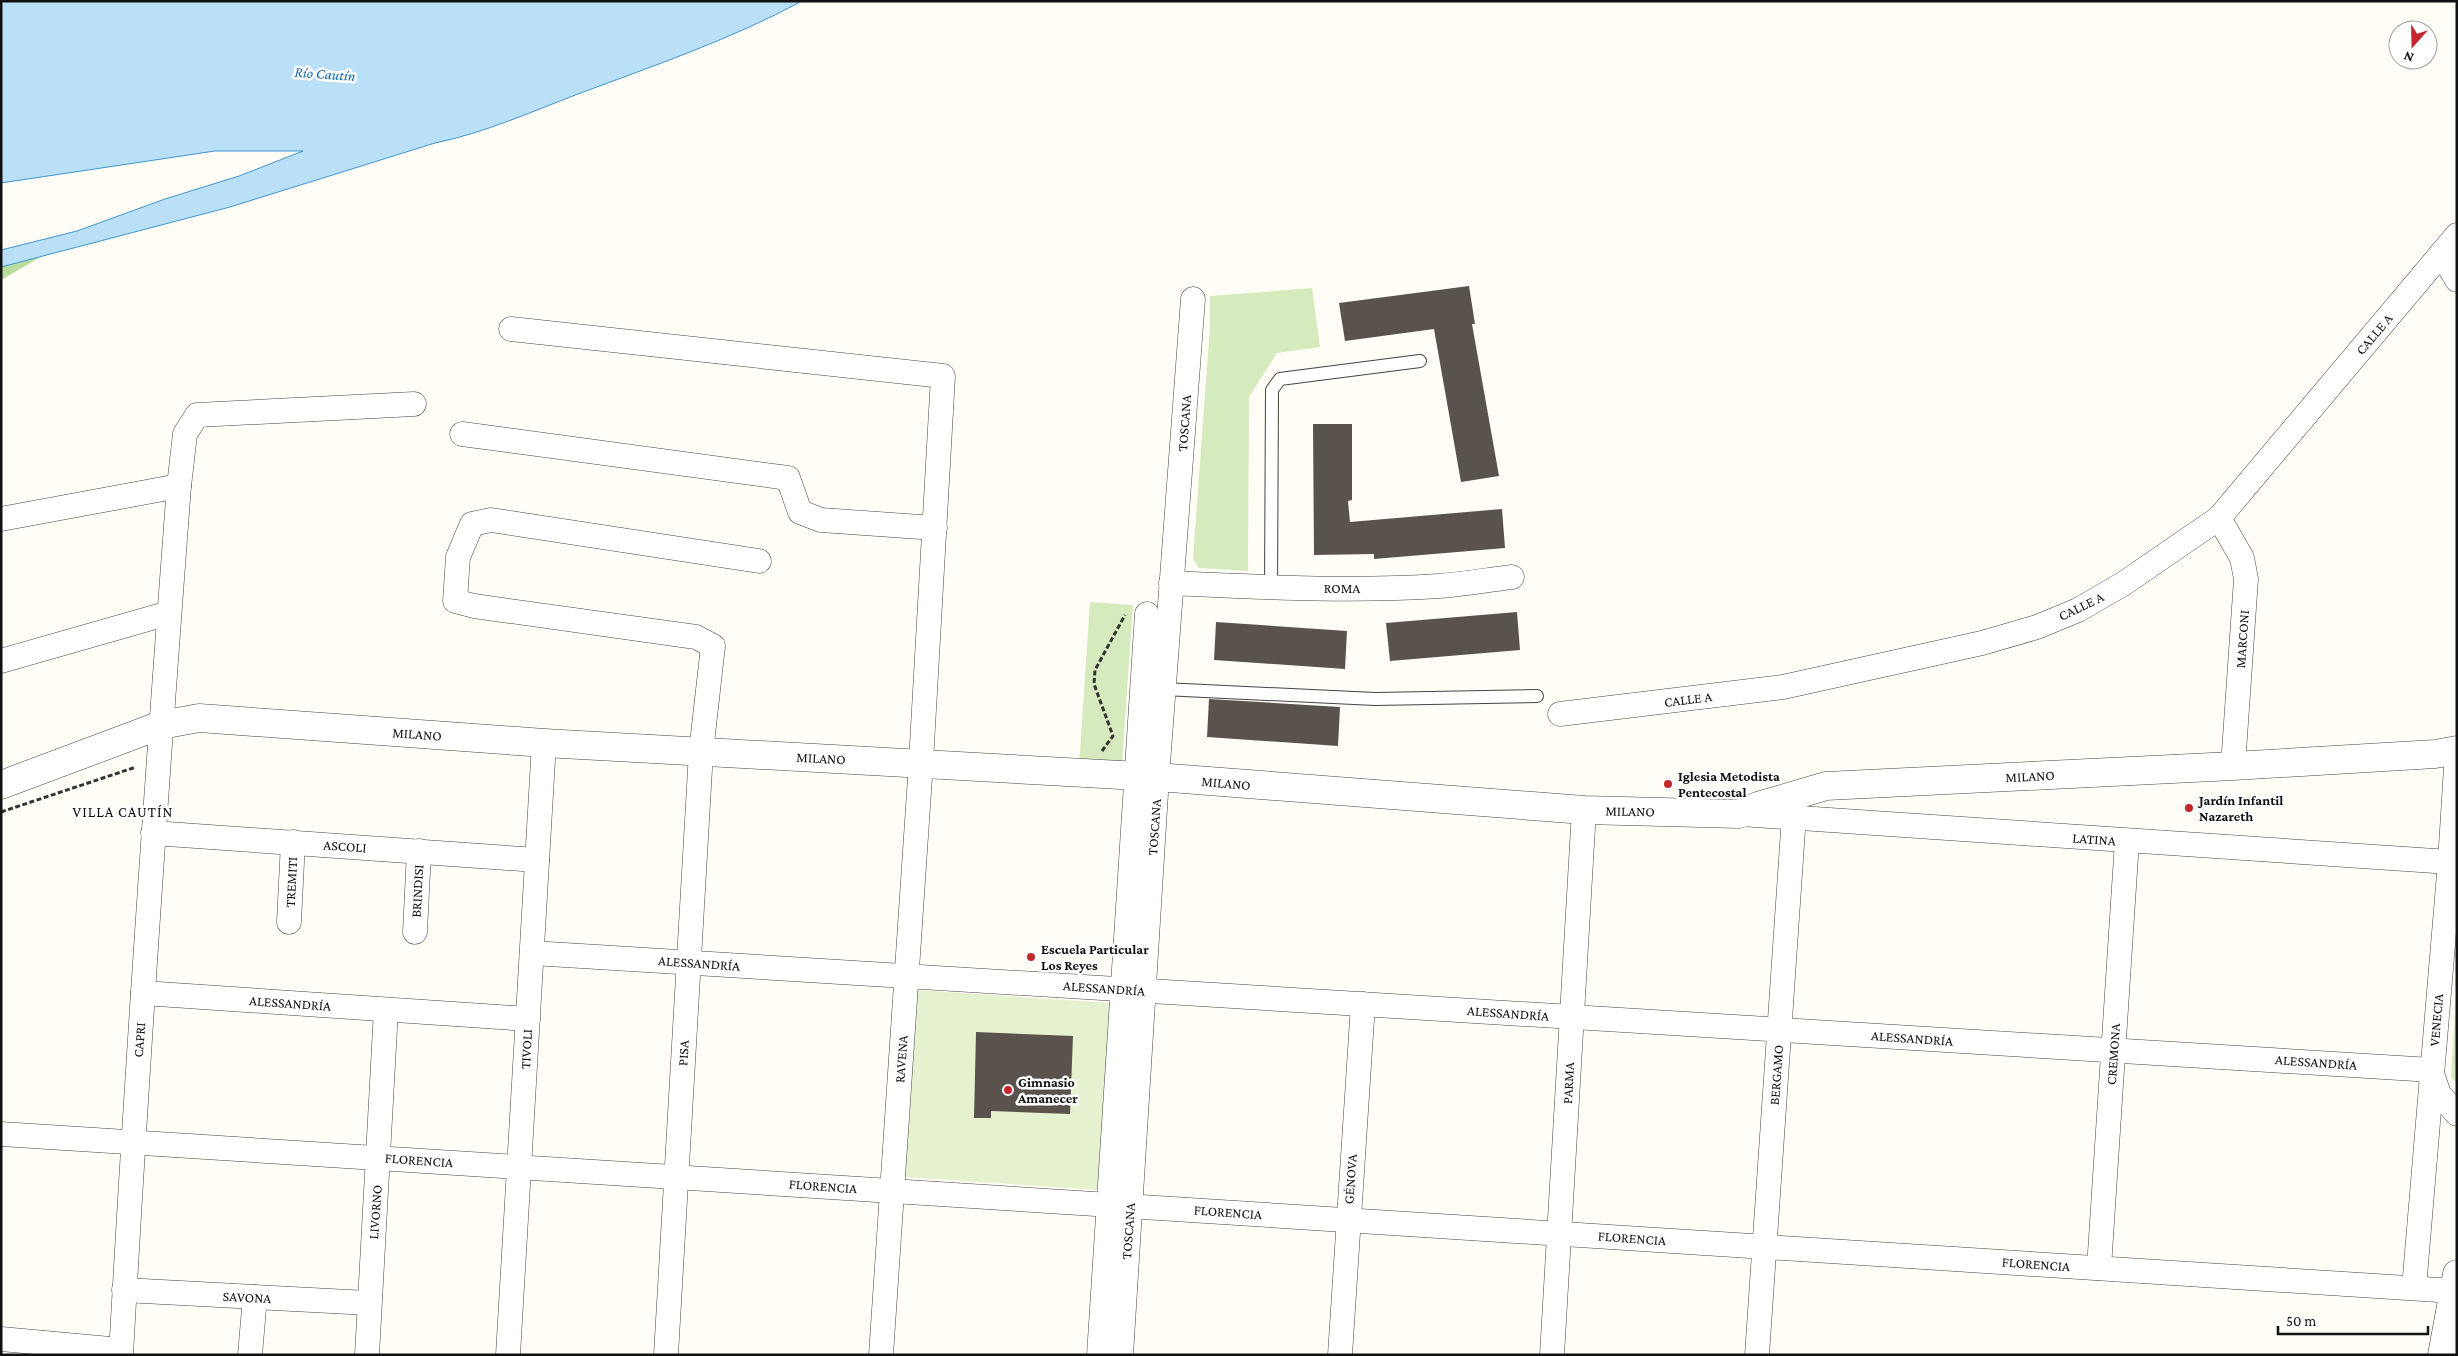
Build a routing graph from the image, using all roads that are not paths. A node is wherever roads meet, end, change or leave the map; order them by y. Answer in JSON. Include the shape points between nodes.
{"nodes":[{"id":1,"x":2457,"y":235,"type":"edge"},
{"id":2,"x":2442,"y":254,"type":"junction"},
{"id":3,"x":2457,"y":280,"type":"edge"},
{"id":4,"x":1193,"y":299,"type":"dead end"},
{"id":5,"x":512,"y":329,"type":"dead end"},
{"id":6,"x":1420,"y":362,"type":"dead end"},
{"id":7,"x":414,"y":404,"type":"dead end"},
{"id":8,"x":462,"y":434,"type":"dead end"},
{"id":9,"x":179,"y":486,"type":"junction"},
{"id":10,"x":2219,"y":518,"type":"junction"},
{"id":11,"x":1,"y":519,"type":"edge"},
{"id":12,"x":935,"y":528,"type":"junction"},
{"id":13,"x":759,"y":561,"type":"dead end"},
{"id":14,"x":1512,"y":578,"type":"dead end"},
{"id":15,"x":1171,"y":583,"type":"junction"},
{"id":16,"x":1271,"y":588,"type":"junction"},
{"id":17,"x":169,"y":613,"type":"junction"},
{"id":18,"x":1140,"y":615,"type":"road end"},
{"id":19,"x":1,"y":661,"type":"edge"},
{"id":20,"x":1164,"y":689,"type":"junction"},
{"id":21,"x":1537,"y":696,"type":"dead end"},
{"id":22,"x":1560,"y":714,"type":"dead end"},
{"id":23,"x":161,"y":725,"type":"junction"},
{"id":24,"x":544,"y":743,"type":"junction"},
{"id":25,"x":2457,"y":751,"type":"edge"},
{"id":26,"x":701,"y":752,"type":"junction"},
{"id":27,"x":921,"y":762,"type":"junction"},
{"id":28,"x":2233,"y":766,"type":"junction"},
{"id":29,"x":1147,"y":777,"type":"junction"},
{"id":30,"x":1,"y":785,"type":"edge"},
{"id":31,"x":1795,"y":806,"type":"junction"},
{"id":32,"x":1584,"y":810,"type":"junction"},
{"id":33,"x":153,"y":832,"type":"junction"},
{"id":34,"x":2128,"y":841,"type":"junction"},
{"id":35,"x":293,"y":842,"type":"junction"},
{"id":36,"x":419,"y":851,"type":"junction"},
{"id":37,"x":537,"y":860,"type":"junction"},
{"id":38,"x":2450,"y":862,"type":"junction"},
{"id":39,"x":289,"y":922,"type":"dead end"},
{"id":40,"x":415,"y":932,"type":"dead end"},
{"id":41,"x":532,"y":953,"type":"junction"},
{"id":42,"x":689,"y":962,"type":"junction"},
{"id":43,"x":906,"y":976,"type":"junction"},
{"id":44,"x":1133,"y":990,"type":"junction"},
{"id":45,"x":143,"y":993,"type":"junction"},
{"id":46,"x":1363,"y":1004,"type":"junction"},
{"id":47,"x":386,"y":1010,"type":"junction"},
{"id":48,"x":1572,"y":1017,"type":"junction"},
{"id":49,"x":528,"y":1019,"type":"junction"},
{"id":50,"x":1780,"y":1030,"type":"junction"},
{"id":51,"x":2113,"y":1050,"type":"junction"},
{"id":52,"x":2432,"y":1070,"type":"junction"},
{"id":53,"x":2457,"y":1114,"type":"edge"},
{"id":54,"x":1,"y":1134,"type":"edge"},
{"id":55,"x":132,"y":1142,"type":"junction"},
{"id":56,"x":378,"y":1158,"type":"junction"},
{"id":57,"x":519,"y":1166,"type":"junction"},
{"id":58,"x":676,"y":1176,"type":"junction"},
{"id":59,"x":891,"y":1190,"type":"junction"},
{"id":60,"x":1120,"y":1205,"type":"junction"},
{"id":61,"x":1347,"y":1220,"type":"junction"},
{"id":62,"x":1559,"y":1233,"type":"junction"},
{"id":63,"x":1765,"y":1246,"type":"junction"},
{"id":64,"x":2099,"y":1268,"type":"junction"},
{"id":65,"x":2455,"y":1282,"type":"edge"},
{"id":66,"x":2414,"y":1288,"type":"junction"},
{"id":67,"x":124,"y":1290,"type":"junction"},
{"id":68,"x":255,"y":1297,"type":"junction"},
{"id":69,"x":369,"y":1303,"type":"junction"},
{"id":70,"x":1,"y":1339,"type":"edge"},
{"id":71,"x":2448,"y":1348,"type":"edge"},
{"id":72,"x":121,"y":1352,"type":"edge"},
{"id":73,"x":250,"y":1355,"type":"edge"},
{"id":74,"x":367,"y":1355,"type":"edge"},
{"id":75,"x":508,"y":1355,"type":"edge"},
{"id":76,"x":666,"y":1355,"type":"edge"},
{"id":77,"x":881,"y":1355,"type":"edge"},
{"id":78,"x":1099,"y":1355,"type":"edge"},
{"id":79,"x":1121,"y":1355,"type":"edge"},
{"id":80,"x":1340,"y":1355,"type":"edge"},
{"id":81,"x":1552,"y":1355,"type":"edge"},
{"id":82,"x":1757,"y":1355,"type":"edge"}],
"edges":[{"from":1,"to":2,"type":"street","name":"CALLE A"},
{"from":2,"to":3,"type":"street"},
{"from":2,"to":10,"type":"street","name":"CALLE A"},
{"from":4,"to":15,"type":"street","name":"TOSCANA"},
{"from":5,"to":12,"type":"street","name":"RAVENA","via":[[944,376]]},
{"from":6,"to":16,"type":"lane","via":[[1280,379],[1272,390]]},
{"from":7,"to":9,"type":"street","name":"CAPRI","via":[[197,415],[184,434]]},
{"from":8,"to":12,"type":"street","via":[[788,478],[800,512],[821,520]]},
{"from":9,"to":11,"type":"street"},
{"from":9,"to":17,"type":"street","name":"CAPRI"},
{"from":10,"to":22,"type":"street","name":"CALLE A","via":[[2123,584],[2078,610],[2037,627],[1982,643],[1783,687]]},
{"from":10,"to":28,"type":"street","name":"MARCONI","via":[[2242,558],[2246,579]]},
{"from":12,"to":27,"type":"street","name":"RAVENA"},
{"from":13,"to":26,"type":"street","name":"PISA","via":[[491,520],[472,524],[458,557],[455,600],[474,606],[696,637],[713,646]]},
{"from":14,"to":16,"type":"street","name":"ROMA","via":[[1369,589]]},
{"from":15,"to":16,"type":"street","name":"ROMA"},
{"from":15,"to":20,"type":"street","name":"TOSCANA"},
{"from":17,"to":19,"type":"street"},
{"from":17,"to":23,"type":"street","name":"CAPRI"},
{"from":18,"to":29,"type":"street","name":"TOSCANA"},
{"from":20,"to":21,"type":"lane","via":[[1375,699]]},
{"from":20,"to":29,"type":"street","name":"TOSCANA"},
{"from":23,"to":24,"type":"street","name":"MILANO","via":[[199,718]]},
{"from":23,"to":30,"type":"street","name":"MILANO"},
{"from":23,"to":33,"type":"street","name":"CAPRI"},
{"from":24,"to":26,"type":"street","name":"MILANO"},
{"from":24,"to":37,"type":"street","name":"TIVOLI"},
{"from":25,"to":28,"type":"street","name":"MILANO"},
{"from":25,"to":38,"type":"street","name":"VENECIA"},
{"from":26,"to":27,"type":"street","name":"MILANO"},
{"from":26,"to":42,"type":"street","name":"PISA"},
{"from":27,"to":29,"type":"street","name":"MILANO"},
{"from":27,"to":43,"type":"street","name":"RAVENA"},
{"from":28,"to":31,"type":"street","name":"MILANO","via":[[1826,786]]},
{"from":29,"to":32,"type":"street","name":"MILANO"},
{"from":29,"to":44,"type":"street","name":"TOSCANA"},
{"from":31,"to":32,"type":"street","name":"MILANO","via":[[1739,814]]},
{"from":31,"to":34,"type":"street","name":"LATINA"},
{"from":31,"to":50,"type":"street","name":"BERGAMO"},
{"from":32,"to":48,"type":"street","name":"PARMA"},
{"from":33,"to":35,"type":"street","name":"ASCOLI"},
{"from":33,"to":45,"type":"street","name":"CAPRI"},
{"from":34,"to":38,"type":"street","name":"LATINA"},
{"from":34,"to":51,"type":"street","name":"CREMONA"},
{"from":35,"to":36,"type":"street","name":"ASCOLI"},
{"from":35,"to":39,"type":"street","name":"TREMITI"},
{"from":36,"to":37,"type":"street","name":"ASCOLI"},
{"from":36,"to":40,"type":"street","name":"BRINDISI"},
{"from":37,"to":41,"type":"street","name":"TIVOLI"},
{"from":38,"to":52,"type":"street","name":"VENECIA"},
{"from":41,"to":42,"type":"street","name":"ALESSANDRÍA"},
{"from":41,"to":49,"type":"street","name":"TIVOLI"},
{"from":42,"to":43,"type":"street","name":"ALESSANDRÍA"},
{"from":42,"to":58,"type":"street","name":"PISA"},
{"from":43,"to":44,"type":"street","name":"ALESSANDRÍA"},
{"from":43,"to":59,"type":"street","name":"RAVENA"},
{"from":44,"to":46,"type":"street","name":"ALESSANDRÍA"},
{"from":44,"to":60,"type":"street","name":"TOSCANA"},
{"from":45,"to":47,"type":"street","name":"ALESSANDRÍA"},
{"from":45,"to":55,"type":"street","name":"CAPRI"},
{"from":46,"to":48,"type":"street","name":"ALESSANDRÍA"},
{"from":46,"to":61,"type":"street","name":"GÉNOVA"},
{"from":47,"to":49,"type":"street","name":"ALESSANDRÍA"},
{"from":47,"to":56,"type":"street","name":"LIVORNO"},
{"from":48,"to":50,"type":"street","name":"ALESSANDRÍA"},
{"from":48,"to":62,"type":"street","name":"PARMA"},
{"from":49,"to":57,"type":"street","name":"TIVOLI"},
{"from":50,"to":51,"type":"street","name":"ALESSANDRÍA"},
{"from":50,"to":63,"type":"street","name":"BERGAMO"},
{"from":51,"to":52,"type":"street","name":"ALESSANDRÍA"},
{"from":51,"to":64,"type":"street","name":"CREMONA"},
{"from":52,"to":53,"type":"street","via":[[2439,1094]]},
{"from":52,"to":66,"type":"street","name":"VENECIA"},
{"from":54,"to":55,"type":"street","name":"FLORENCIA"},
{"from":55,"to":56,"type":"street","name":"FLORENCIA"},
{"from":55,"to":67,"type":"street","name":"CAPRI"},
{"from":56,"to":57,"type":"street","name":"FLORENCIA"},
{"from":56,"to":69,"type":"street","name":"LIVORNO"},
{"from":57,"to":58,"type":"street","name":"FLORENCIA"},
{"from":57,"to":75,"type":"street","name":"TIVOLI"},
{"from":58,"to":59,"type":"street","name":"FLORENCIA"},
{"from":58,"to":76,"type":"street","name":"PISA"},
{"from":59,"to":60,"type":"street","name":"FLORENCIA"},
{"from":59,"to":77,"type":"street","name":"RAVENA"},
{"from":60,"to":61,"type":"street","name":"FLORENCIA"},
{"from":60,"to":78,"type":"street","name":"TOSCANA"},
{"from":60,"to":79,"type":"street","name":"TOSCANA"},
{"from":61,"to":62,"type":"street","name":"FLORENCIA"},
{"from":61,"to":80,"type":"street","name":"GÉNOVA"},
{"from":62,"to":63,"type":"street","name":"FLORENCIA"},
{"from":62,"to":81,"type":"street","name":"PARMA"},
{"from":63,"to":64,"type":"street","name":"FLORENCIA"},
{"from":63,"to":82,"type":"street","name":"BERGAMO"},
{"from":64,"to":66,"type":"street","name":"FLORENCIA"},
{"from":65,"to":66,"type":"street","name":"FLORENCIA"},
{"from":65,"to":71,"type":"street"},
{"from":67,"to":68,"type":"street","name":"SAVONA"},
{"from":67,"to":72,"type":"street","name":"CAPRI"},
{"from":68,"to":69,"type":"street","name":"SAVONA"},
{"from":68,"to":73,"type":"street"},
{"from":69,"to":74,"type":"street","name":"LIVORNO"},
{"from":70,"to":72,"type":"street"}]}
